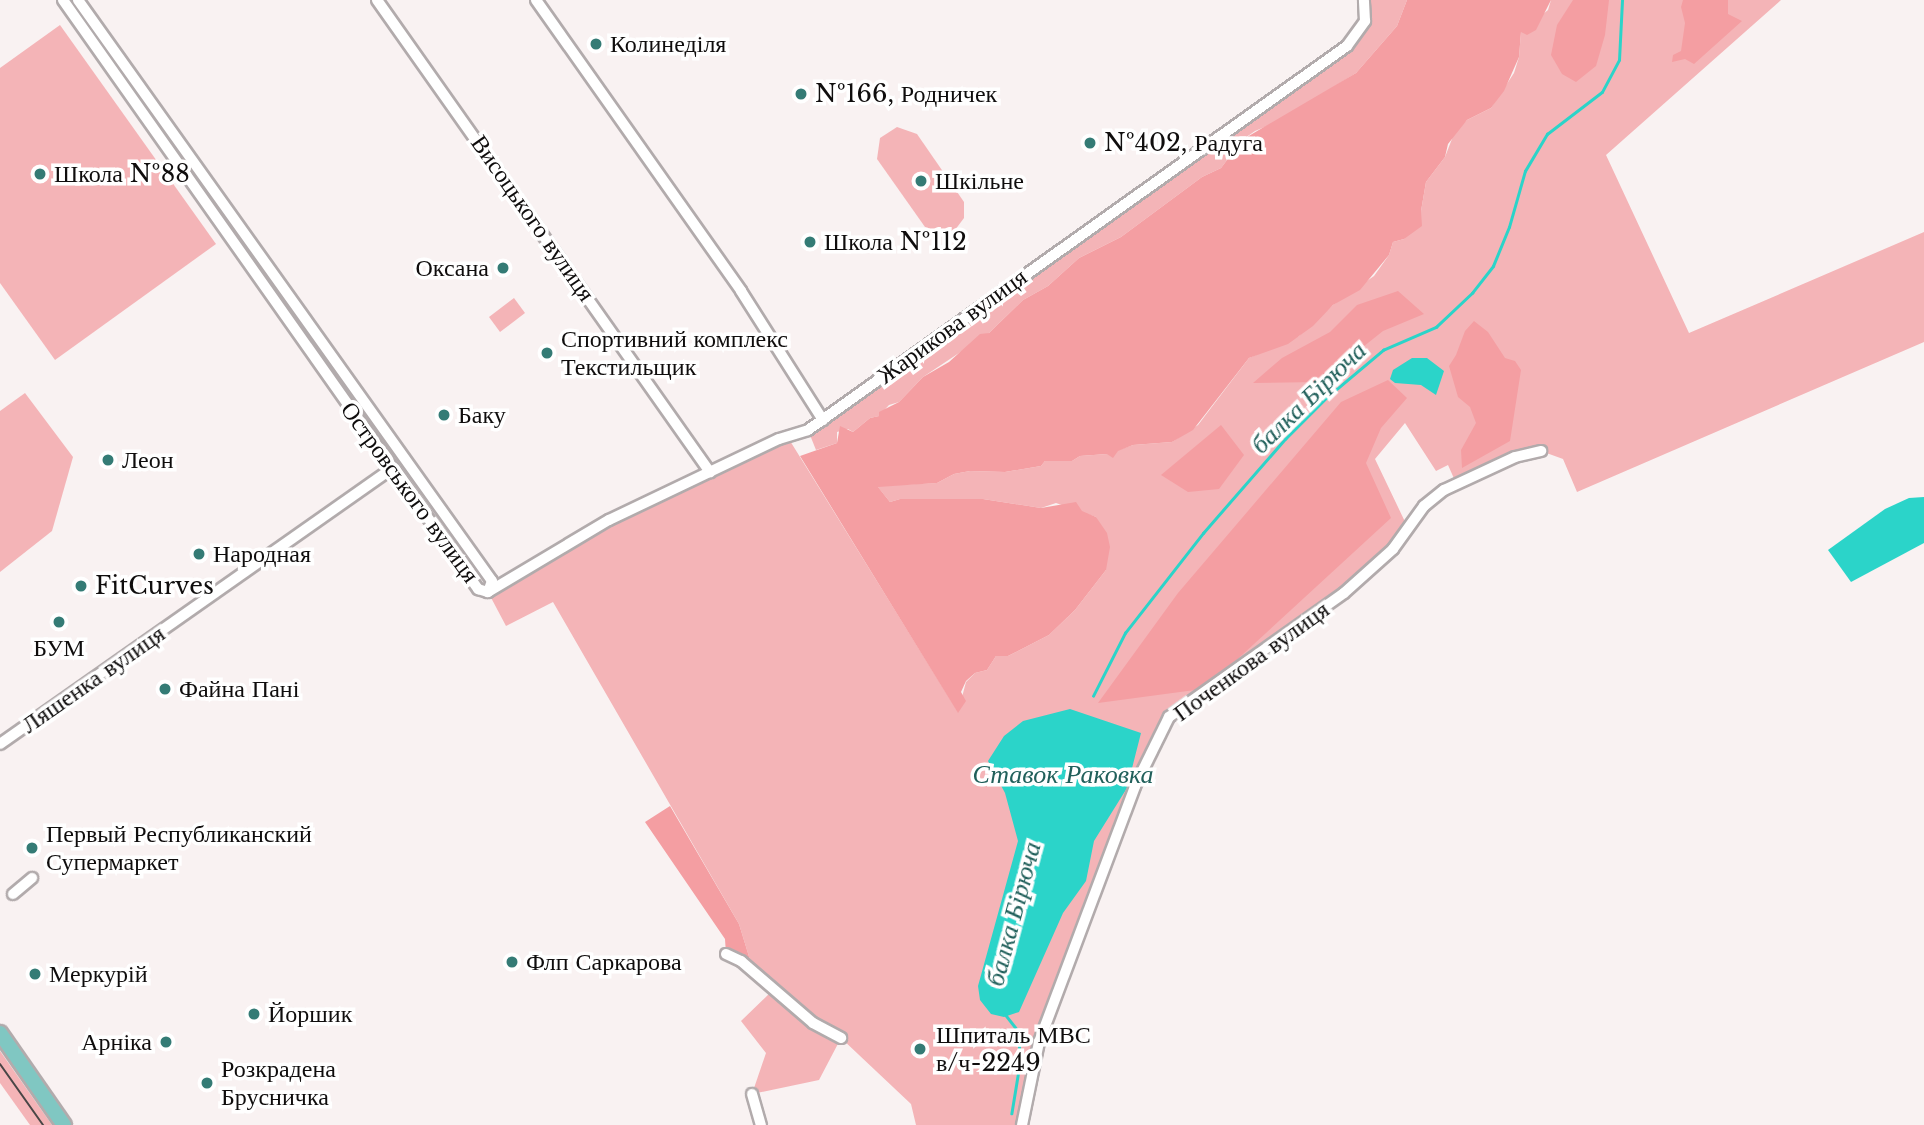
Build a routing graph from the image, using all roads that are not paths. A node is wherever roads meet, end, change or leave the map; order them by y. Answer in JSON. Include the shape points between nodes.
{"nodes":[{"id":1,"x":62,"y":0,"type":"edge"},
{"id":2,"x":78,"y":0,"type":"edge"},
{"id":3,"x":377,"y":0,"type":"edge"},
{"id":4,"x":536,"y":0,"type":"edge"},
{"id":5,"x":1364,"y":0,"type":"edge"},
{"id":6,"x":823,"y":419,"type":"junction"},
{"id":7,"x":1541,"y":451,"type":"dead end"},
{"id":8,"x":392,"y":468,"type":"junction"},
{"id":9,"x":710,"y":472,"type":"junction"},
{"id":10,"x":488,"y":592,"type":"junction"},
{"id":11,"x":0,"y":744,"type":"edge"},
{"id":12,"x":32,"y":878,"type":"dead end"},
{"id":13,"x":13,"y":894,"type":"dead end"},
{"id":14,"x":726,"y":954,"type":"dead end"},
{"id":15,"x":0,"y":1033,"type":"edge"},
{"id":16,"x":841,"y":1038,"type":"dead end"},
{"id":17,"x":752,"y":1094,"type":"dead end"},
{"id":18,"x":64,"y":1125,"type":"edge"},
{"id":19,"x":761,"y":1125,"type":"edge"},
{"id":20,"x":1022,"y":1125,"type":"edge"}],
"edges":[{"from":1,"to":8,"type":"street","name":"Островського вулиця"},
{"from":2,"to":10,"type":"street","name":"Островського вулиця","via":[[492,582]]},
{"from":3,"to":9,"type":"street","name":"Висоцького вулиця"},
{"from":4,"to":6,"type":"street","via":[[741,291]]},
{"from":5,"to":6,"type":"street","name":"Жарикова вулиця","via":[[1365,21],[1347,46]]},
{"from":6,"to":9,"type":"street","name":"Жарикова вулиця","via":[[808,430]]},
{"from":7,"to":20,"type":"street","name":"Поченкова вулиця","via":[[1515,457],[1444,490],[1424,506],[1393,549],[1344,593],[1169,717],[1135,786],[1039,1042]]},
{"from":8,"to":10,"type":"street","name":"Островського вулиця","via":[[478,589]]},
{"from":8,"to":11,"type":"street","name":"Ляшенка вулиця"},
{"from":9,"to":10,"type":"street","name":"Жарикова вулиця","via":[[609,520]]},
{"from":12,"to":13,"type":"street"},
{"from":14,"to":16,"type":"street","via":[[741,961],[813,1023]]},
{"from":15,"to":18,"type":"main road"},
{"from":17,"to":19,"type":"street"}]}
